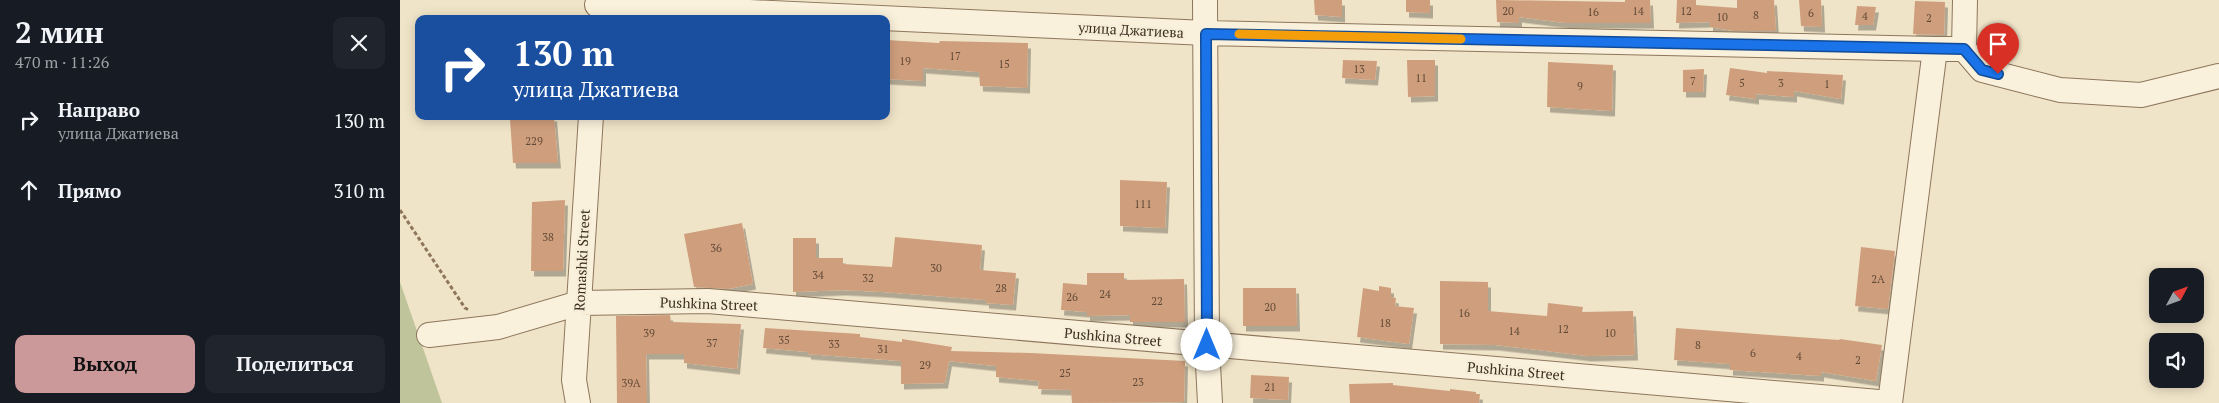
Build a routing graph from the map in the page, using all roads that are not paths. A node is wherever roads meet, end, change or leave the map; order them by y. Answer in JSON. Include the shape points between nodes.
{"nodes":[{"id":1,"x":1205,"y":0,"type":"edge"},
{"id":2,"x":1965,"y":0,"type":"edge"},
{"id":3,"x":597,"y":8,"type":"edge"},
{"id":4,"x":761,"y":15,"type":"edge"},
{"id":5,"x":890,"y":21,"type":"edge"},
{"id":6,"x":1206,"y":34,"type":"junction"},
{"id":7,"x":1936,"y":49,"type":"junction"},
{"id":8,"x":1964,"y":49,"type":"junction"},
{"id":9,"x":2219,"y":76,"type":"edge"},
{"id":10,"x":591,"y":120,"type":"edge"},
{"id":11,"x":580,"y":303,"type":"junction"},
{"id":12,"x":429,"y":335,"type":"dead end"},
{"id":13,"x":1207,"y":345,"type":"junction"},
{"id":14,"x":578,"y":403,"type":"edge"},
{"id":15,"x":1210,"y":403,"type":"edge"},
{"id":16,"x":1890,"y":403,"type":"edge"}],
"edges":[{"from":1,"to":6,"type":"street"},
{"from":2,"to":8,"type":"street"},
{"from":3,"to":4,"type":"street","name":"улица Джатиева"},
{"from":5,"to":6,"type":"street","name":"улица Джатиева"},
{"from":6,"to":7,"type":"street","name":"улица Джатиева"},
{"from":6,"to":13,"type":"street"},
{"from":7,"to":8,"type":"street","name":"улица Джатиева"},
{"from":7,"to":16,"type":"street"},
{"from":8,"to":9,"type":"street","via":[[1982,70],[2060,90],[2141,96]]},
{"from":10,"to":11,"type":"street","name":"Romashki Street"},
{"from":11,"to":12,"type":"street","name":"Pushkina Street","via":[[498,328]]},
{"from":11,"to":13,"type":"street","name":"Pushkina Street","via":[[708,301]]},
{"from":11,"to":14,"type":"street","name":"Romashki Street","via":[[574,380]]},
{"from":13,"to":15,"type":"street"},
{"from":13,"to":16,"type":"street","name":"Pushkina Street"}]}
